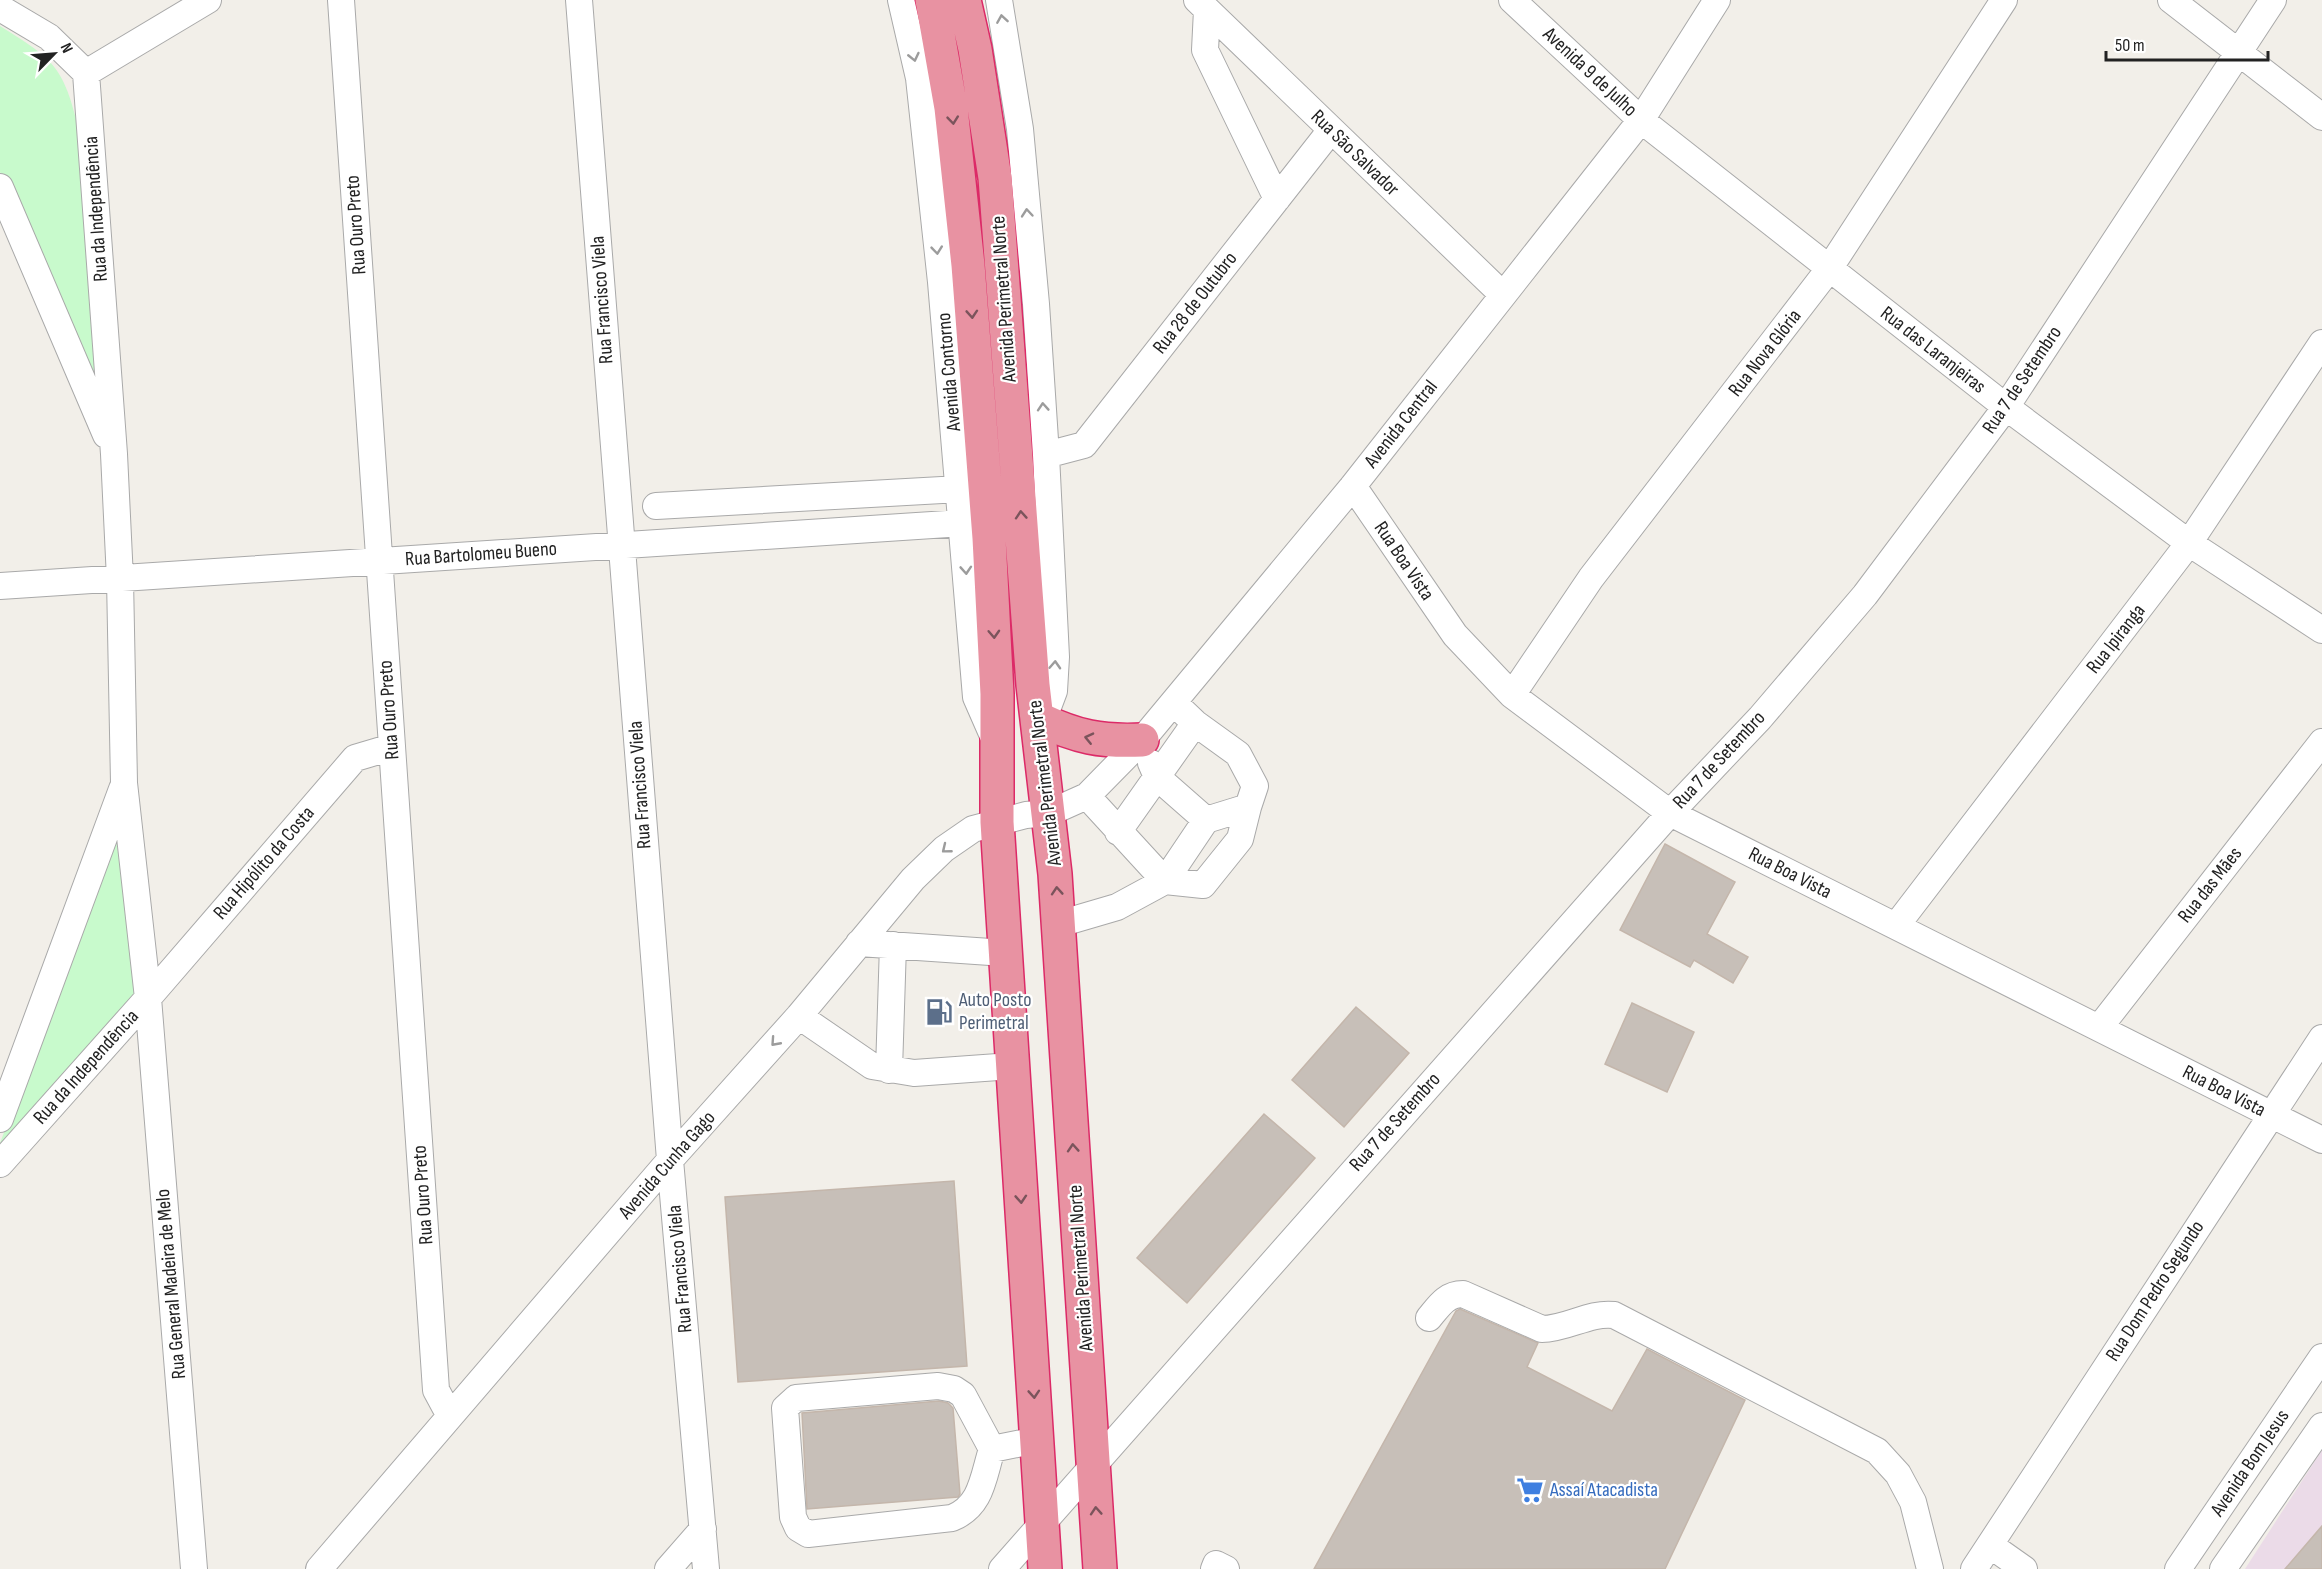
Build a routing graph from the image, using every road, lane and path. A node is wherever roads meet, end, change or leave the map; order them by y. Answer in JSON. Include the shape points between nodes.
{"nodes":[{"id":1,"x":207,"y":0,"type":"edge"},
{"id":2,"x":341,"y":0,"type":"edge"},
{"id":3,"x":579,"y":0,"type":"edge"},
{"id":4,"x":901,"y":0,"type":"edge"},
{"id":5,"x":932,"y":0,"type":"edge"},
{"id":6,"x":964,"y":0,"type":"edge"},
{"id":7,"x":999,"y":0,"type":"edge"},
{"id":8,"x":1512,"y":0,"type":"edge"},
{"id":9,"x":1717,"y":0,"type":"edge"},
{"id":10,"x":2004,"y":0,"type":"edge"},
{"id":11,"x":2171,"y":0,"type":"edge"},
{"id":12,"x":2273,"y":0,"type":"edge"},
{"id":13,"x":1202,"y":5,"type":"edge"},
{"id":14,"x":0,"y":8,"type":"edge"},
{"id":15,"x":2238,"y":52,"type":"junction"},
{"id":16,"x":86,"y":74,"type":"junction"},
{"id":17,"x":2322,"y":117,"type":"edge"},
{"id":18,"x":1641,"y":120,"type":"junction"},
{"id":19,"x":1331,"y":130,"type":"junction"},
{"id":20,"x":0,"y":187,"type":"edge"},
{"id":21,"x":1277,"y":199,"type":"junction"},
{"id":22,"x":1829,"y":269,"type":"junction"},
{"id":23,"x":1503,"y":296,"type":"junction"},
{"id":24,"x":2322,"y":343,"type":"edge"},
{"id":25,"x":2006,"y":407,"type":"junction"},
{"id":26,"x":114,"y":454,"type":"junction"},
{"id":27,"x":1046,"y":455,"type":"junction"},
{"id":28,"x":1353,"y":486,"type":"junction"},
{"id":29,"x":960,"y":489,"type":"junction"},
{"id":30,"x":906,"y":490,"type":"junction"},
{"id":31,"x":656,"y":506,"type":"dead end"},
{"id":32,"x":963,"y":523,"type":"junction"},
{"id":33,"x":907,"y":527,"type":"junction"},
{"id":34,"x":2190,"y":543,"type":"junction"},
{"id":35,"x":621,"y":544,"type":"junction"},
{"id":36,"x":379,"y":561,"type":"junction"},
{"id":37,"x":120,"y":579,"type":"junction"},
{"id":38,"x":0,"y":586,"type":"edge"},
{"id":39,"x":2322,"y":630,"type":"edge"},
{"id":40,"x":1512,"y":696,"type":"junction"},
{"id":41,"x":1174,"y":703,"type":"junction"},
{"id":42,"x":1039,"y":719,"type":"junction"},
{"id":43,"x":1195,"y":723,"type":"junction"},
{"id":44,"x":1142,"y":740,"type":"junction"},
{"id":45,"x":995,"y":742,"type":"junction"},
{"id":46,"x":2322,"y":742,"type":"edge"},
{"id":47,"x":392,"y":747,"type":"junction"},
{"id":48,"x":1157,"y":777,"type":"junction"},
{"id":49,"x":124,"y":783,"type":"junction"},
{"id":50,"x":1088,"y":796,"type":"junction"},
{"id":51,"x":1248,"y":807,"type":"junction"},
{"id":52,"x":1049,"y":813,"type":"junction"},
{"id":53,"x":1670,"y":813,"type":"junction"},
{"id":54,"x":1206,"y":820,"type":"junction"},
{"id":55,"x":997,"y":822,"type":"junction"},
{"id":56,"x":1118,"y":832,"type":"junction"},
{"id":57,"x":1166,"y":881,"type":"junction"},
{"id":58,"x":1059,"y":924,"type":"junction"},
{"id":59,"x":1896,"y":926,"type":"junction"},
{"id":60,"x":859,"y":943,"type":"junction"},
{"id":61,"x":893,"y":945,"type":"junction"},
{"id":62,"x":1005,"y":953,"type":"junction"},
{"id":63,"x":148,"y":998,"type":"junction"},
{"id":64,"x":799,"y":1016,"type":"junction"},
{"id":65,"x":2099,"y":1028,"type":"junction"},
{"id":66,"x":2322,"y":1038,"type":"edge"},
{"id":67,"x":1012,"y":1066,"type":"junction"},
{"id":68,"x":890,"y":1070,"type":"junction"},
{"id":69,"x":2272,"y":1115,"type":"junction"},
{"id":70,"x":0,"y":1119,"type":"edge"},
{"id":71,"x":2322,"y":1140,"type":"edge"},
{"id":72,"x":670,"y":1160,"type":"junction"},
{"id":73,"x":0,"y":1164,"type":"edge"},
{"id":74,"x":1429,"y":1318,"type":"dead end"},
{"id":75,"x":2322,"y":1357,"type":"edge"},
{"id":76,"x":450,"y":1416,"type":"junction"},
{"id":77,"x":2322,"y":1426,"type":"edge"},
{"id":78,"x":1037,"y":1440,"type":"junction"},
{"id":79,"x":992,"y":1449,"type":"junction"},
{"id":80,"x":1093,"y":1463,"type":"junction"},
{"id":81,"x":1042,"y":1522,"type":"junction"},
{"id":82,"x":703,"y":1529,"type":"junction"},
{"id":83,"x":1990,"y":1545,"type":"junction"},
{"id":84,"x":194,"y":1569,"type":"edge"},
{"id":85,"x":319,"y":1569,"type":"edge"},
{"id":86,"x":668,"y":1569,"type":"edge"},
{"id":87,"x":706,"y":1569,"type":"edge"},
{"id":88,"x":1002,"y":1569,"type":"edge"},
{"id":89,"x":1045,"y":1569,"type":"edge"},
{"id":90,"x":1100,"y":1569,"type":"edge"},
{"id":91,"x":1214,"y":1569,"type":"edge"},
{"id":92,"x":1226,"y":1569,"type":"edge"},
{"id":93,"x":1930,"y":1569,"type":"edge"},
{"id":94,"x":1974,"y":1569,"type":"edge"},
{"id":95,"x":2024,"y":1569,"type":"edge"},
{"id":96,"x":2178,"y":1569,"type":"edge"},
{"id":97,"x":2223,"y":1569,"type":"edge"}],
"edges":[{"from":1,"to":16,"type":"street"},
{"from":2,"to":36,"type":"street","name":"Rua Ouro Preto"},
{"from":3,"to":35,"type":"street","name":"Rua Francisco Viela"},
{"from":4,"to":29,"type":"street","name":"Avenida Contorno","one_way":true,"via":[[919,78]]},
{"from":5,"to":45,"type":"highway","name":"Avenida Perimetral Norte","one_way":true,"via":[[951,108],[970,281],[989,538],[997,694]]},
{"from":42,"to":6,"type":"highway","name":"Avenida Perimetral Norte","one_way":true,"via":[[1033,685],[995,178]]},
{"from":27,"to":7,"type":"street","one_way":true,"via":[[1020,129]]},
{"from":8,"to":18,"type":"street","name":"Avenida 9 de Julho"},
{"from":9,"to":18,"type":"street","name":"Avenida Central"},
{"from":10,"to":22,"type":"street","name":"Rua Nova Glória"},
{"from":11,"to":15,"type":"street"},
{"from":12,"to":15,"type":"street","name":"Rua 7 de Setembro"},
{"from":13,"to":19,"type":"street","name":"Rua São Salvador"},
{"from":13,"to":21,"type":"street","name":"Rua São Salvador","via":[[1204,50]]},
{"from":14,"to":16,"type":"street","via":[[49,37]]},
{"from":15,"to":17,"type":"street"},
{"from":15,"to":25,"type":"street","name":"Rua 7 de Setembro"},
{"from":16,"to":26,"type":"street","name":"Rua da Independência"},
{"from":18,"to":22,"type":"street","name":"Rua das Laranjeiras"},
{"from":18,"to":23,"type":"street","name":"Avenida Central"},
{"from":19,"to":21,"type":"street","name":"Rua 28 de Outubro"},
{"from":19,"to":23,"type":"street","name":"Rua São Salvador"},
{"from":20,"to":26,"type":"street","name":"Rua da Independência"},
{"from":21,"to":27,"type":"street","name":"Rua 28 de Outubro","via":[[1084,445]]},
{"from":22,"to":25,"type":"street","name":"Rua das Laranjeiras"},
{"from":22,"to":40,"type":"street","name":"Rua Nova Glória","via":[[1591,578]]},
{"from":23,"to":28,"type":"street","name":"Avenida Central"},
{"from":24,"to":34,"type":"street","name":"Rua Ipiranga"},
{"from":25,"to":34,"type":"street","name":"Rua das Laranjeiras"},
{"from":25,"to":53,"type":"street","name":"Rua 7 de Setembro","via":[[1865,595],[1760,718]]},
{"from":26,"to":37,"type":"street","name":"Rua da Independência"},
{"from":42,"to":27,"type":"street","one_way":true,"via":[[1054,691],[1056,657]]},
{"from":28,"to":40,"type":"street","name":"Rua Boa Vista","via":[[1455,635]]},
{"from":28,"to":41,"type":"street","name":"Avenida Central"},
{"from":29,"to":30,"type":"street"},
{"from":29,"to":32,"type":"street","name":"Avenida Contorno"},
{"from":30,"to":31,"type":"street"},
{"from":30,"to":33,"type":"street"},
{"from":32,"to":33,"type":"street","name":"Rua Bartolomeu Bueno"},
{"from":32,"to":45,"type":"street","name":"Avenida Contorno","one_way":true,"via":[[976,697]]},
{"from":33,"to":35,"type":"street","name":"Rua Bartolomeu Bueno"},
{"from":34,"to":39,"type":"street","name":"Rua das Laranjeiras"},
{"from":34,"to":59,"type":"street","name":"Rua Ipiranga"},
{"from":35,"to":36,"type":"street","name":"Rua Bartolomeu Bueno"},
{"from":35,"to":72,"type":"street","name":"Rua Francisco Viela"},
{"from":36,"to":37,"type":"street","name":"Rua Bartolomeu Bueno"},
{"from":36,"to":47,"type":"street","name":"Rua Ouro Preto"},
{"from":37,"to":38,"type":"street","name":"Rua Bartolomeu Bueno"},
{"from":37,"to":49,"type":"street","name":"Rua da Independência"},
{"from":40,"to":53,"type":"street","name":"Rua Boa Vista"},
{"from":41,"to":43,"type":"street"},
{"from":41,"to":44,"type":"street","name":"Avenida Central"},
{"from":44,"to":42,"type":"highway","one_way":true,"via":[[1106,742]]},
{"from":42,"to":52,"type":"highway","name":"Avenida Perimetral Norte"},
{"from":43,"to":48,"type":"street"},
{"from":43,"to":51,"type":"street","via":[[1238,754],[1255,786]]},
{"from":44,"to":48,"type":"street"},
{"from":44,"to":50,"type":"street","name":"Avenida Central"},
{"from":45,"to":55,"type":"highway","name":"Avenida Perimetral Norte"},
{"from":46,"to":65,"type":"street","name":"Rua das Mães"},
{"from":47,"to":63,"type":"street","name":"Rua Hipólito da Costa","via":[[355,758]]},
{"from":47,"to":76,"type":"street","name":"Rua Ouro Preto","via":[[436,1390]]},
{"from":48,"to":54,"type":"street"},
{"from":48,"to":56,"type":"street"},
{"from":49,"to":63,"type":"street","name":"Rua da Independência"},
{"from":49,"to":70,"type":"street","name":"Rua da Independência"},
{"from":50,"to":52,"type":"street","name":"Avenida Central"},
{"from":50,"to":56,"type":"street"},
{"from":51,"to":54,"type":"street"},
{"from":51,"to":57,"type":"street","via":[[1240,839],[1203,885]]},
{"from":52,"to":55,"type":"street","name":"Avenida Cunha Gago"},
{"from":58,"to":52,"type":"highway","name":"Avenida Perimetral Norte","one_way":true},
{"from":53,"to":59,"type":"street","name":"Rua Boa Vista"},
{"from":53,"to":80,"type":"street","name":"Rua 7 de Setembro"},
{"from":54,"to":57,"type":"street"},
{"from":55,"to":60,"type":"street","name":"Avenida Cunha Gago","one_way":true,"via":[[973,830],[944,849]]},
{"from":55,"to":62,"type":"highway","name":"Avenida Perimetral Norte"},
{"from":56,"to":57,"type":"street"},
{"from":57,"to":58,"type":"street","via":[[1117,907]]},
{"from":80,"to":58,"type":"highway","name":"Avenida Perimetral Norte","one_way":true},
{"from":59,"to":65,"type":"street","name":"Rua Boa Vista"},
{"from":60,"to":61,"type":"street"},
{"from":60,"to":64,"type":"street","name":"Avenida Cunha Gago"},
{"from":61,"to":62,"type":"street"},
{"from":61,"to":68,"type":"street"},
{"from":62,"to":67,"type":"highway","name":"Avenida Perimetral Norte"},
{"from":63,"to":73,"type":"street","name":"Rua da Independência"},
{"from":63,"to":84,"type":"street","name":"Rua General Madeira de Melo"},
{"from":64,"to":68,"type":"street","via":[[872,1066]]},
{"from":64,"to":72,"type":"street","name":"Avenida Cunha Gago","one_way":true},
{"from":65,"to":69,"type":"street","name":"Rua Boa Vista"},
{"from":66,"to":69,"type":"street","name":"Rua Dom Pedro Segundo"},
{"from":67,"to":68,"type":"street","via":[[914,1073]]},
{"from":67,"to":78,"type":"highway","name":"Avenida Perimetral Norte","one_way":true},
{"from":69,"to":71,"type":"street","name":"Rua Boa Vista"},
{"from":69,"to":83,"type":"street","name":"Rua Dom Pedro Segundo"},
{"from":72,"to":76,"type":"street","name":"Avenida Cunha Gago"},
{"from":72,"to":82,"type":"street","name":"Rua Francisco Viela"},
{"from":74,"to":93,"type":"street","via":[[1447,1297],[1456,1294],[1542,1329],[1600,1313],[1614,1315],[1877,1451],[1898,1474],[1913,1503]]},
{"from":75,"to":96,"type":"street","name":"Avenida Bom Jesus"},
{"from":76,"to":85,"type":"street","name":"Avenida Cunha Gago"},
{"from":77,"to":97,"type":"street"},
{"from":78,"to":79,"type":"street"},
{"from":78,"to":81,"type":"highway","name":"Avenida Perimetral Norte"},
{"from":79,"to":79,"type":"street","via":[[975,1504],[964,1513],[952,1518],[808,1534],[798,1528],[793,1517],[784,1408],[796,1398],[938,1386],[954,1389],[963,1395]]},
{"from":80,"to":81,"type":"street","name":"Rua 7 de Setembro"},
{"from":90,"to":80,"type":"highway","name":"Avenida Perimetral Norte","one_way":true},
{"from":81,"to":88,"type":"street","name":"Rua 7 de Setembro"},
{"from":81,"to":89,"type":"highway","name":"Avenida Perimetral Norte"},
{"from":82,"to":86,"type":"street"},
{"from":82,"to":87,"type":"street","name":"Rua Francisco Viela"},
{"from":83,"to":94,"type":"street","name":"Rua Dom Pedro Segundo"},
{"from":83,"to":95,"type":"street"},
{"from":91,"to":92,"type":"street","via":[[1216,1564]]}]}
